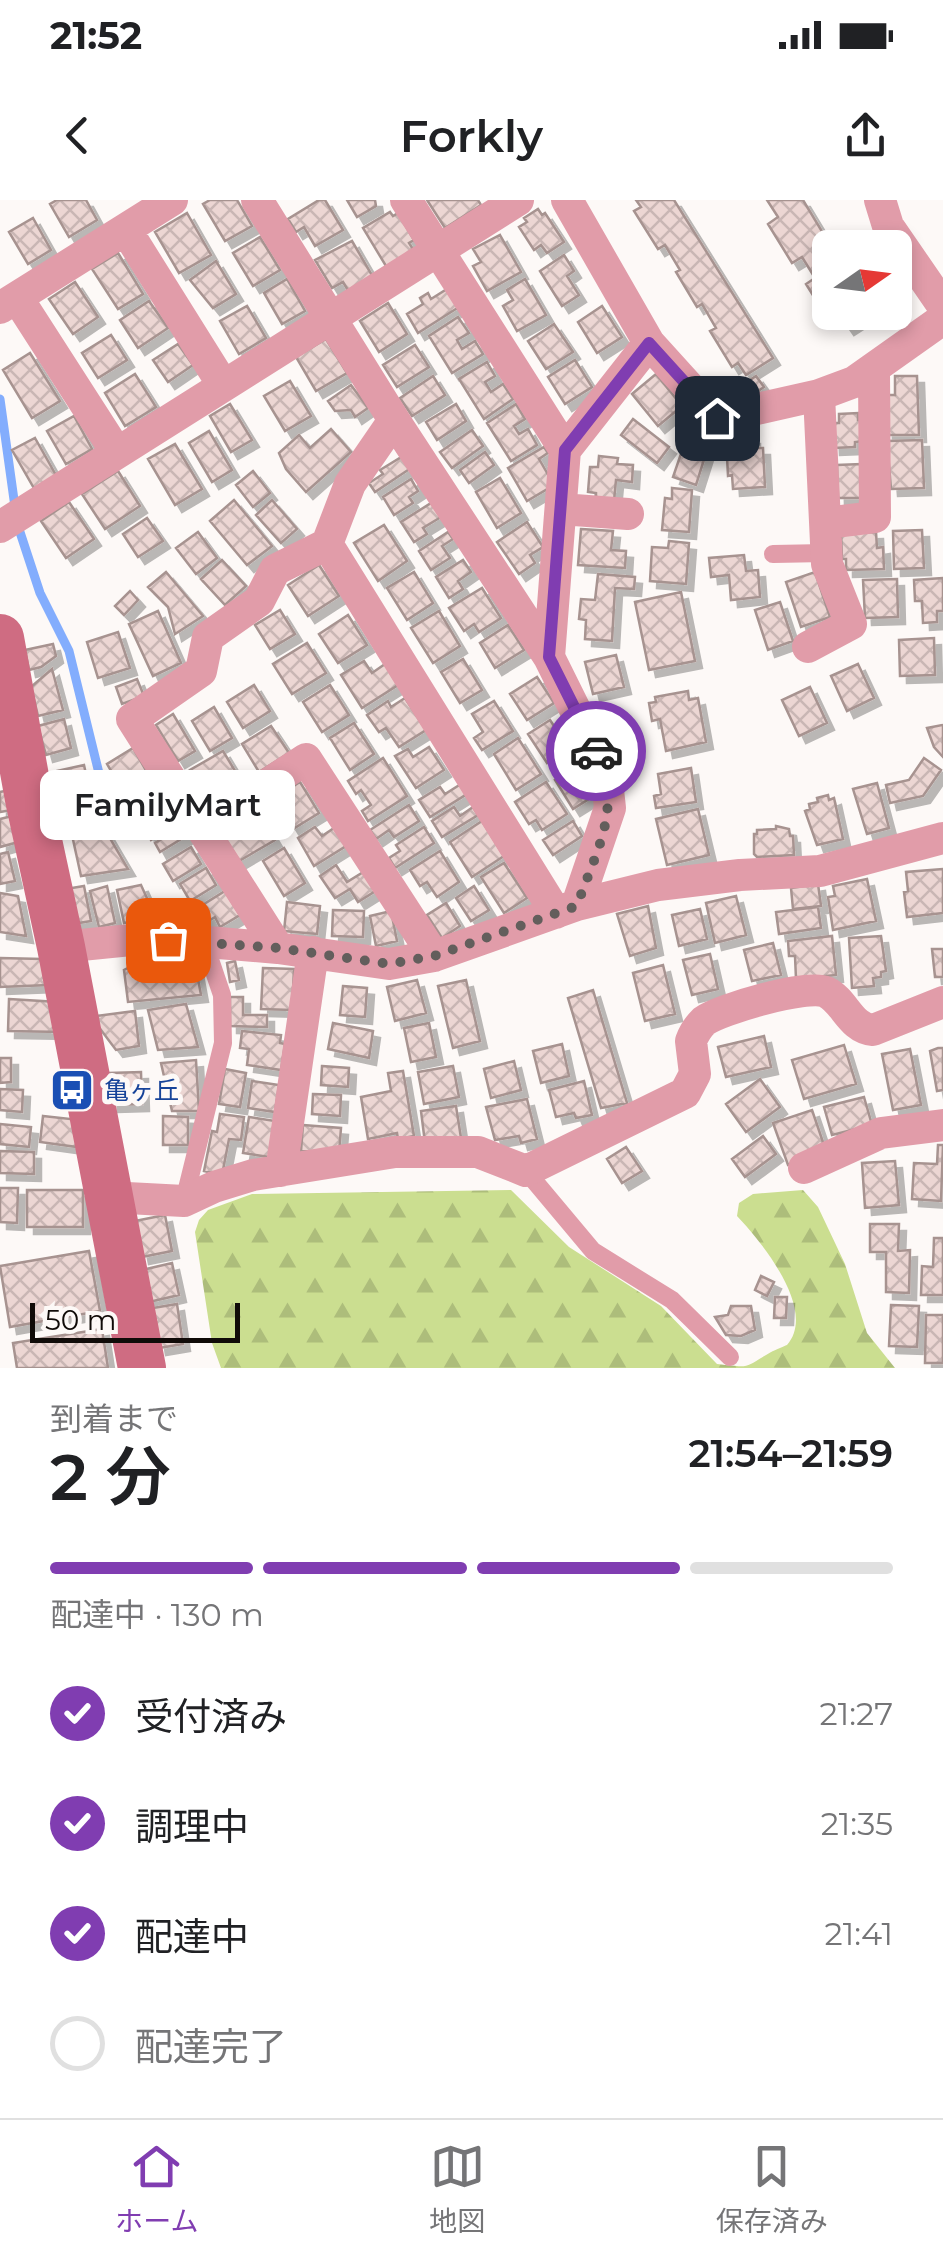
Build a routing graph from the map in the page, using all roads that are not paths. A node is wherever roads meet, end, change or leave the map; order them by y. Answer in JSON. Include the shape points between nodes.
{"nodes":[{"id":1,"x":172,"y":200,"type":"edge"},
{"id":2,"x":256,"y":200,"type":"edge"},
{"id":3,"x":406,"y":200,"type":"edge"},
{"id":4,"x":518,"y":200,"type":"edge"},
{"id":5,"x":567,"y":200,"type":"edge"},
{"id":6,"x":880,"y":200,"type":"edge"},
{"id":7,"x":126,"y":230,"type":"junction"},
{"id":8,"x":436,"y":248,"type":"junction"},
{"id":9,"x":9,"y":304,"type":"edge"},
{"id":10,"x":943,"y":306,"type":"edge"},
{"id":11,"x":331,"y":318,"type":"junction"},
{"id":12,"x":943,"y":318,"type":"edge"},
{"id":13,"x":649,"y":343,"type":"junction"},
{"id":14,"x":874,"y":371,"type":"junction"},
{"id":15,"x":224,"y":385,"type":"junction"},
{"id":16,"x":818,"y":395,"type":"junction"},
{"id":17,"x":394,"y":420,"type":"junction"},
{"id":18,"x":565,"y":450,"type":"junction"},
{"id":19,"x":117,"y":452,"type":"junction"},
{"id":20,"x":560,"y":509,"type":"junction"},
{"id":21,"x":629,"y":514,"type":"dead end"},
{"id":22,"x":0,"y":526,"type":"edge"},
{"id":23,"x":826,"y":538,"type":"junction"},
{"id":24,"x":327,"y":544,"type":"junction"},
{"id":25,"x":773,"y":554,"type":"dead end"},
{"id":26,"x":0,"y":638,"type":"edge"},
{"id":27,"x":808,"y":647,"type":"dead end"},
{"id":28,"x":549,"y":657,"type":"junction"},
{"id":29,"x":6,"y":711,"type":"edge"},
{"id":30,"x":202,"y":828,"type":"junction"},
{"id":31,"x":939,"y":833,"type":"edge"},
{"id":32,"x":567,"y":909,"type":"junction"},
{"id":33,"x":204,"y":942,"type":"junction"},
{"id":34,"x":61,"y":946,"type":"junction"},
{"id":35,"x":278,"y":948,"type":"junction"},
{"id":36,"x":313,"y":952,"type":"junction"},
{"id":37,"x":434,"y":956,"type":"junction"},
{"id":38,"x":943,"y":1002,"type":"edge"},
{"id":39,"x":943,"y":1125,"type":"edge"},
{"id":40,"x":804,"y":1168,"type":"dead end"},
{"id":41,"x":526,"y":1171,"type":"junction"},
{"id":42,"x":281,"y":1172,"type":"junction"},
{"id":43,"x":108,"y":1197,"type":"junction"},
{"id":44,"x":184,"y":1201,"type":"junction"},
{"id":45,"x":730,"y":1357,"type":"dead end"},
{"id":46,"x":142,"y":1368,"type":"edge"}],
"edges":[{"from":1,"to":7,"type":"street"},
{"from":2,"to":11,"type":"street"},
{"from":3,"to":8,"type":"street"},
{"from":4,"to":8,"type":"street"},
{"from":5,"to":13,"type":"street"},
{"from":6,"to":10,"type":"street","via":[[888,226]]},
{"from":7,"to":9,"type":"street"},
{"from":7,"to":15,"type":"street"},
{"from":8,"to":11,"type":"street"},
{"from":8,"to":18,"type":"street"},
{"from":9,"to":19,"type":"street"},
{"from":11,"to":15,"type":"street"},
{"from":11,"to":17,"type":"street"},
{"from":12,"to":14,"type":"street"},
{"from":13,"to":16,"type":"street","via":[[717,418]]},
{"from":13,"to":18,"type":"street"},
{"from":14,"to":16,"type":"street"},
{"from":14,"to":23,"type":"street","via":[[874,518]]},
{"from":15,"to":19,"type":"street"},
{"from":16,"to":23,"type":"street"},
{"from":17,"to":24,"type":"street","via":[[350,484]]},
{"from":17,"to":28,"type":"street"},
{"from":18,"to":20,"type":"street"},
{"from":19,"to":22,"type":"street"},
{"from":20,"to":21,"type":"street"},
{"from":20,"to":28,"type":"street"},
{"from":23,"to":25,"type":"lane"},
{"from":23,"to":27,"type":"street","via":[[827,564],[851,624]]},
{"from":24,"to":30,"type":"street","via":[[275,570],[259,601],[208,637],[201,671],[132,719]]},
{"from":24,"to":32,"type":"street"},
{"from":26,"to":29,"type":"street"},
{"from":28,"to":32,"type":"street","via":[[606,772],[610,808]]},
{"from":29,"to":34,"type":"street"},
{"from":30,"to":35,"type":"street"},
{"from":30,"to":37,"type":"street","via":[[306,759]]},
{"from":31,"to":32,"type":"street","via":[[820,871],[658,885]]},
{"from":32,"to":37,"type":"street"},
{"from":33,"to":34,"type":"street"},
{"from":33,"to":35,"type":"street"},
{"from":33,"to":44,"type":"lane","via":[[222,995],[222,1043]]},
{"from":34,"to":43,"type":"street"},
{"from":35,"to":36,"type":"street"},
{"from":36,"to":37,"type":"street","via":[[389,964]]},
{"from":36,"to":42,"type":"street"},
{"from":38,"to":41,"type":"street","via":[[862,1029],[827,993],[808,989],[706,1020],[691,1041],[695,1074],[685,1093]]},
{"from":39,"to":40,"type":"street","via":[[881,1132]]},
{"from":41,"to":42,"type":"street","via":[[478,1152],[395,1152]]},
{"from":41,"to":45,"type":"lane","via":[[594,1251],[672,1300]]},
{"from":42,"to":44,"type":"street","via":[[214,1186]]},
{"from":43,"to":44,"type":"street"},
{"from":43,"to":46,"type":"street"}]}
